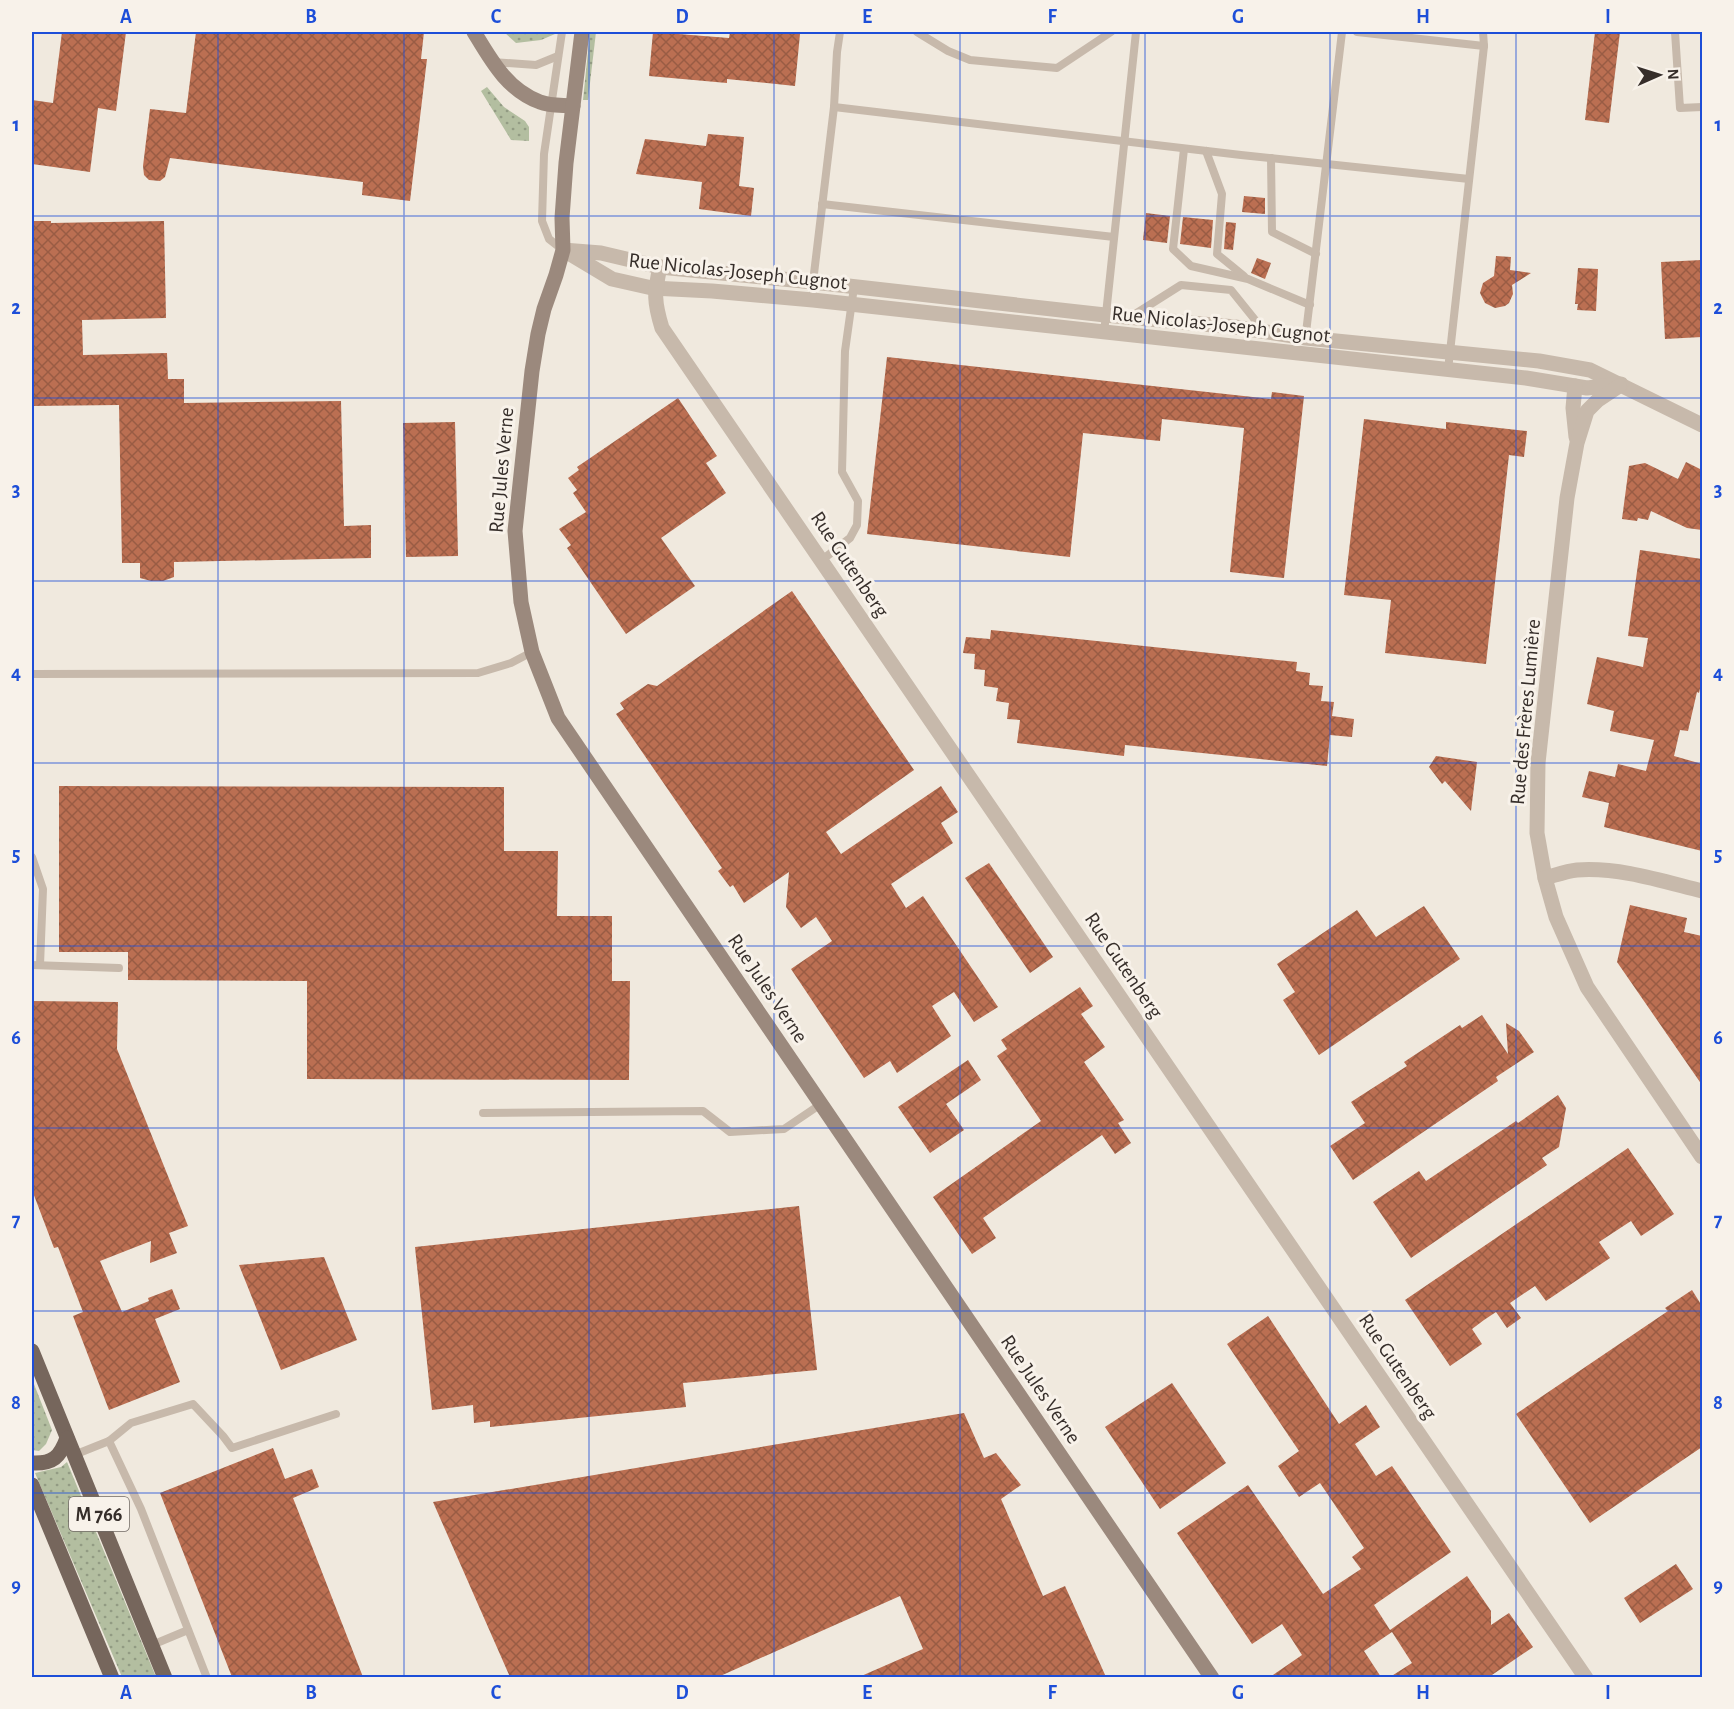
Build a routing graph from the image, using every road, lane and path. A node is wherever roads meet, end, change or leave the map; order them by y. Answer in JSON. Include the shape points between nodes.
{"nodes":[{"id":1,"x":474,"y":32,"type":"edge"},
{"id":2,"x":562,"y":32,"type":"edge"},
{"id":3,"x":582,"y":32,"type":"edge"},
{"id":4,"x":840,"y":32,"type":"edge"},
{"id":5,"x":917,"y":32,"type":"edge"},
{"id":6,"x":1111,"y":32,"type":"edge"},
{"id":7,"x":1136,"y":32,"type":"edge"},
{"id":8,"x":1342,"y":32,"type":"edge"},
{"id":9,"x":1357,"y":32,"type":"edge"},
{"id":10,"x":1483,"y":32,"type":"edge"},
{"id":11,"x":1675,"y":32,"type":"edge"},
{"id":12,"x":1484,"y":45,"type":"junction"},
{"id":13,"x":558,"y":56,"type":"junction"},
{"id":14,"x":492,"y":62,"type":"junction"},
{"id":15,"x":552,"y":105,"type":"junction"},
{"id":16,"x":573,"y":106,"type":"junction"},
{"id":17,"x":834,"y":107,"type":"junction"},
{"id":18,"x":1702,"y":107,"type":"edge"},
{"id":19,"x":1124,"y":142,"type":"junction"},
{"id":20,"x":1184,"y":148,"type":"junction"},
{"id":21,"x":1206,"y":151,"type":"junction"},
{"id":22,"x":1271,"y":158,"type":"junction"},
{"id":23,"x":1326,"y":165,"type":"junction"},
{"id":24,"x":1469,"y":179,"type":"junction"},
{"id":25,"x":822,"y":204,"type":"junction"},
{"id":26,"x":1114,"y":237,"type":"junction"},
{"id":27,"x":563,"y":250,"type":"junction"},
{"id":28,"x":1316,"y":254,"type":"junction"},
{"id":29,"x":660,"y":267,"type":"junction"},
{"id":30,"x":1248,"y":279,"type":"junction"},
{"id":31,"x":813,"y":282,"type":"junction"},
{"id":32,"x":854,"y":287,"type":"junction"},
{"id":33,"x":655,"y":288,"type":"junction"},
{"id":34,"x":813,"y":300,"type":"junction"},
{"id":35,"x":852,"y":304,"type":"junction"},
{"id":36,"x":1310,"y":305,"type":"junction"},
{"id":37,"x":1105,"y":315,"type":"junction"},
{"id":38,"x":1131,"y":317,"type":"junction"},
{"id":39,"x":1265,"y":331,"type":"junction"},
{"id":40,"x":1104,"y":333,"type":"junction"},
{"id":41,"x":1305,"y":345,"type":"junction"},
{"id":42,"x":1450,"y":352,"type":"junction"},
{"id":43,"x":1448,"y":370,"type":"junction"},
{"id":44,"x":1621,"y":384,"type":"junction"},
{"id":45,"x":1575,"y":386,"type":"junction"},
{"id":46,"x":1702,"y":425,"type":"edge"},
{"id":47,"x":1577,"y":443,"type":"junction"},
{"id":48,"x":822,"y":560,"type":"junction"},
{"id":49,"x":532,"y":652,"type":"junction"},
{"id":50,"x":32,"y":674,"type":"edge"},
{"id":51,"x":32,"y":857,"type":"edge"},
{"id":52,"x":1545,"y":878,"type":"junction"},
{"id":53,"x":1702,"y":891,"type":"edge"},
{"id":54,"x":36,"y":965,"type":"edge"},
{"id":55,"x":118,"y":968,"type":"dead end"},
{"id":56,"x":822,"y":1104,"type":"junction"},
{"id":57,"x":483,"y":1113,"type":"dead end"},
{"id":58,"x":1702,"y":1157,"type":"edge"},
{"id":59,"x":32,"y":1351,"type":"edge"},
{"id":60,"x":336,"y":1414,"type":"dead end"},
{"id":61,"x":67,"y":1438,"type":"junction"},
{"id":62,"x":109,"y":1441,"type":"junction"},
{"id":63,"x":74,"y":1455,"type":"junction"},
{"id":64,"x":32,"y":1463,"type":"edge"},
{"id":65,"x":32,"y":1485,"type":"edge"},
{"id":66,"x":188,"y":1630,"type":"junction"},
{"id":67,"x":152,"y":1645,"type":"junction"},
{"id":68,"x":112,"y":1677,"type":"edge"},
{"id":69,"x":165,"y":1677,"type":"edge"},
{"id":70,"x":207,"y":1677,"type":"edge"},
{"id":71,"x":1212,"y":1677,"type":"edge"},
{"id":72,"x":1586,"y":1677,"type":"edge"}],
"edges":[{"from":1,"to":14,"type":"main road"},
{"from":2,"to":13,"type":"lane"},
{"from":3,"to":16,"type":"main road","name":"Rue Jules Verne"},
{"from":4,"to":17,"type":"lane"},
{"from":5,"to":6,"type":"lane","via":[[970,60],[1057,68]]},
{"from":7,"to":19,"type":"lane"},
{"from":8,"to":23,"type":"lane"},
{"from":9,"to":12,"type":"lane"},
{"from":10,"to":12,"type":"lane"},
{"from":11,"to":18,"type":"lane","via":[[1680,108]]},
{"from":12,"to":24,"type":"lane"},
{"from":13,"to":14,"type":"lane","via":[[536,65]]},
{"from":13,"to":15,"type":"lane"},
{"from":14,"to":15,"type":"main road","via":[[508,83]]},
{"from":15,"to":16,"type":"main road"},
{"from":15,"to":27,"type":"lane","via":[[544,154],[542,221],[549,239]]},
{"from":16,"to":27,"type":"main road","name":"Rue Jules Verne","via":[[562,218]]},
{"from":17,"to":19,"type":"lane"},
{"from":17,"to":25,"type":"lane"},
{"from":19,"to":20,"type":"lane"},
{"from":19,"to":26,"type":"lane"},
{"from":20,"to":21,"type":"lane"},
{"from":20,"to":30,"type":"lane","via":[[1173,249],[1191,266]]},
{"from":21,"to":22,"type":"lane"},
{"from":21,"to":30,"type":"lane","via":[[1222,194],[1217,254]]},
{"from":22,"to":23,"type":"lane"},
{"from":22,"to":28,"type":"lane","via":[[1272,232]]},
{"from":23,"to":24,"type":"lane"},
{"from":23,"to":28,"type":"lane"},
{"from":24,"to":42,"type":"lane"},
{"from":25,"to":26,"type":"lane"},
{"from":25,"to":31,"type":"lane"},
{"from":26,"to":37,"type":"lane"},
{"from":27,"to":29,"type":"street","name":"Rue Nicolas-Joseph Cugnot","via":[[601,253]]},
{"from":27,"to":33,"type":"street","name":"Rue Nicolas-Joseph Cugnot","via":[[612,279]]},
{"from":27,"to":49,"type":"main road","name":"Rue Jules Verne","via":[[538,334],[515,531],[521,602]]},
{"from":28,"to":36,"type":"lane"},
{"from":29,"to":31,"type":"street","name":"Rue Nicolas-Joseph Cugnot"},
{"from":29,"to":33,"type":"street","name":"Rue Gutenberg"},
{"from":30,"to":36,"type":"lane"},
{"from":31,"to":32,"type":"street","name":"Rue Nicolas-Joseph Cugnot"},
{"from":31,"to":34,"type":"lane"},
{"from":32,"to":35,"type":"lane"},
{"from":32,"to":37,"type":"street","name":"Rue Nicolas-Joseph Cugnot"},
{"from":33,"to":34,"type":"street","name":"Rue Nicolas-Joseph Cugnot"},
{"from":33,"to":48,"type":"street","name":"Rue Gutenberg","via":[[655,306],[662,328]]},
{"from":34,"to":35,"type":"street","name":"Rue Nicolas-Joseph Cugnot"},
{"from":35,"to":40,"type":"street","name":"Rue Nicolas-Joseph Cugnot"},
{"from":35,"to":48,"type":"lane","via":[[845,351],[842,472],[858,501],[857,525],[850,538]]},
{"from":36,"to":41,"type":"lane"},
{"from":37,"to":38,"type":"street","name":"Rue Nicolas-Joseph Cugnot"},
{"from":37,"to":40,"type":"lane"},
{"from":38,"to":39,"type":"street","name":"Rue Nicolas-Joseph Cugnot"},
{"from":38,"to":39,"type":"lane","via":[[1181,285],[1231,290]]},
{"from":39,"to":41,"type":"street","name":"Rue Nicolas-Joseph Cugnot"},
{"from":40,"to":41,"type":"street","name":"Rue Nicolas-Joseph Cugnot"},
{"from":41,"to":42,"type":"street","name":"Rue Nicolas-Joseph Cugnot"},
{"from":41,"to":43,"type":"street","name":"Rue Nicolas-Joseph Cugnot"},
{"from":42,"to":43,"type":"lane"},
{"from":42,"to":44,"type":"street","name":"Rue Nicolas-Joseph Cugnot","via":[[1590,370]]},
{"from":43,"to":45,"type":"street","name":"Rue Nicolas-Joseph Cugnot"},
{"from":44,"to":45,"type":"street","name":"Rue Nicolas-Joseph Cugnot"},
{"from":44,"to":46,"type":"street","name":"Rue Nicolas-Joseph Cugnot"},
{"from":44,"to":47,"type":"street","name":"Rue des Frères Lumière","via":[[1587,411]]},
{"from":45,"to":47,"type":"street","name":"Rue des Frères Lumière"},
{"from":47,"to":52,"type":"street","name":"Rue des Frères Lumière","via":[[1567,498],[1538,763],[1537,833]]},
{"from":48,"to":72,"type":"street","name":"Rue Gutenberg"},
{"from":49,"to":50,"type":"lane","via":[[478,673]]},
{"from":49,"to":56,"type":"main road","name":"Rue Jules Verne","via":[[558,718]]},
{"from":51,"to":54,"type":"lane","via":[[43,889]]},
{"from":52,"to":53,"type":"street","via":[[1575,870],[1600,870]]},
{"from":52,"to":58,"type":"street","name":"Rue des Frères Lumière","via":[[1556,917],[1587,987]]},
{"from":54,"to":55,"type":"lane"},
{"from":56,"to":57,"type":"lane","via":[[784,1129],[730,1132],[703,1111]]},
{"from":56,"to":71,"type":"main road","name":"Rue Jules Verne"},
{"from":59,"to":61,"type":"main road","number":"M 766"},
{"from":60,"to":62,"type":"lane","via":[[232,1448],[193,1404],[131,1423]]},
{"from":61,"to":63,"type":"main road","number":"M 766"},
{"from":61,"to":64,"type":"main road","via":[[56,1458]]},
{"from":62,"to":63,"type":"lane"},
{"from":62,"to":66,"type":"lane","via":[[141,1509]]},
{"from":63,"to":67,"type":"main road","number":"M 766"},
{"from":65,"to":68,"type":"main road","number":"M 766"},
{"from":66,"to":67,"type":"lane"},
{"from":66,"to":70,"type":"lane"},
{"from":67,"to":69,"type":"main road","number":"M 766"}]}
